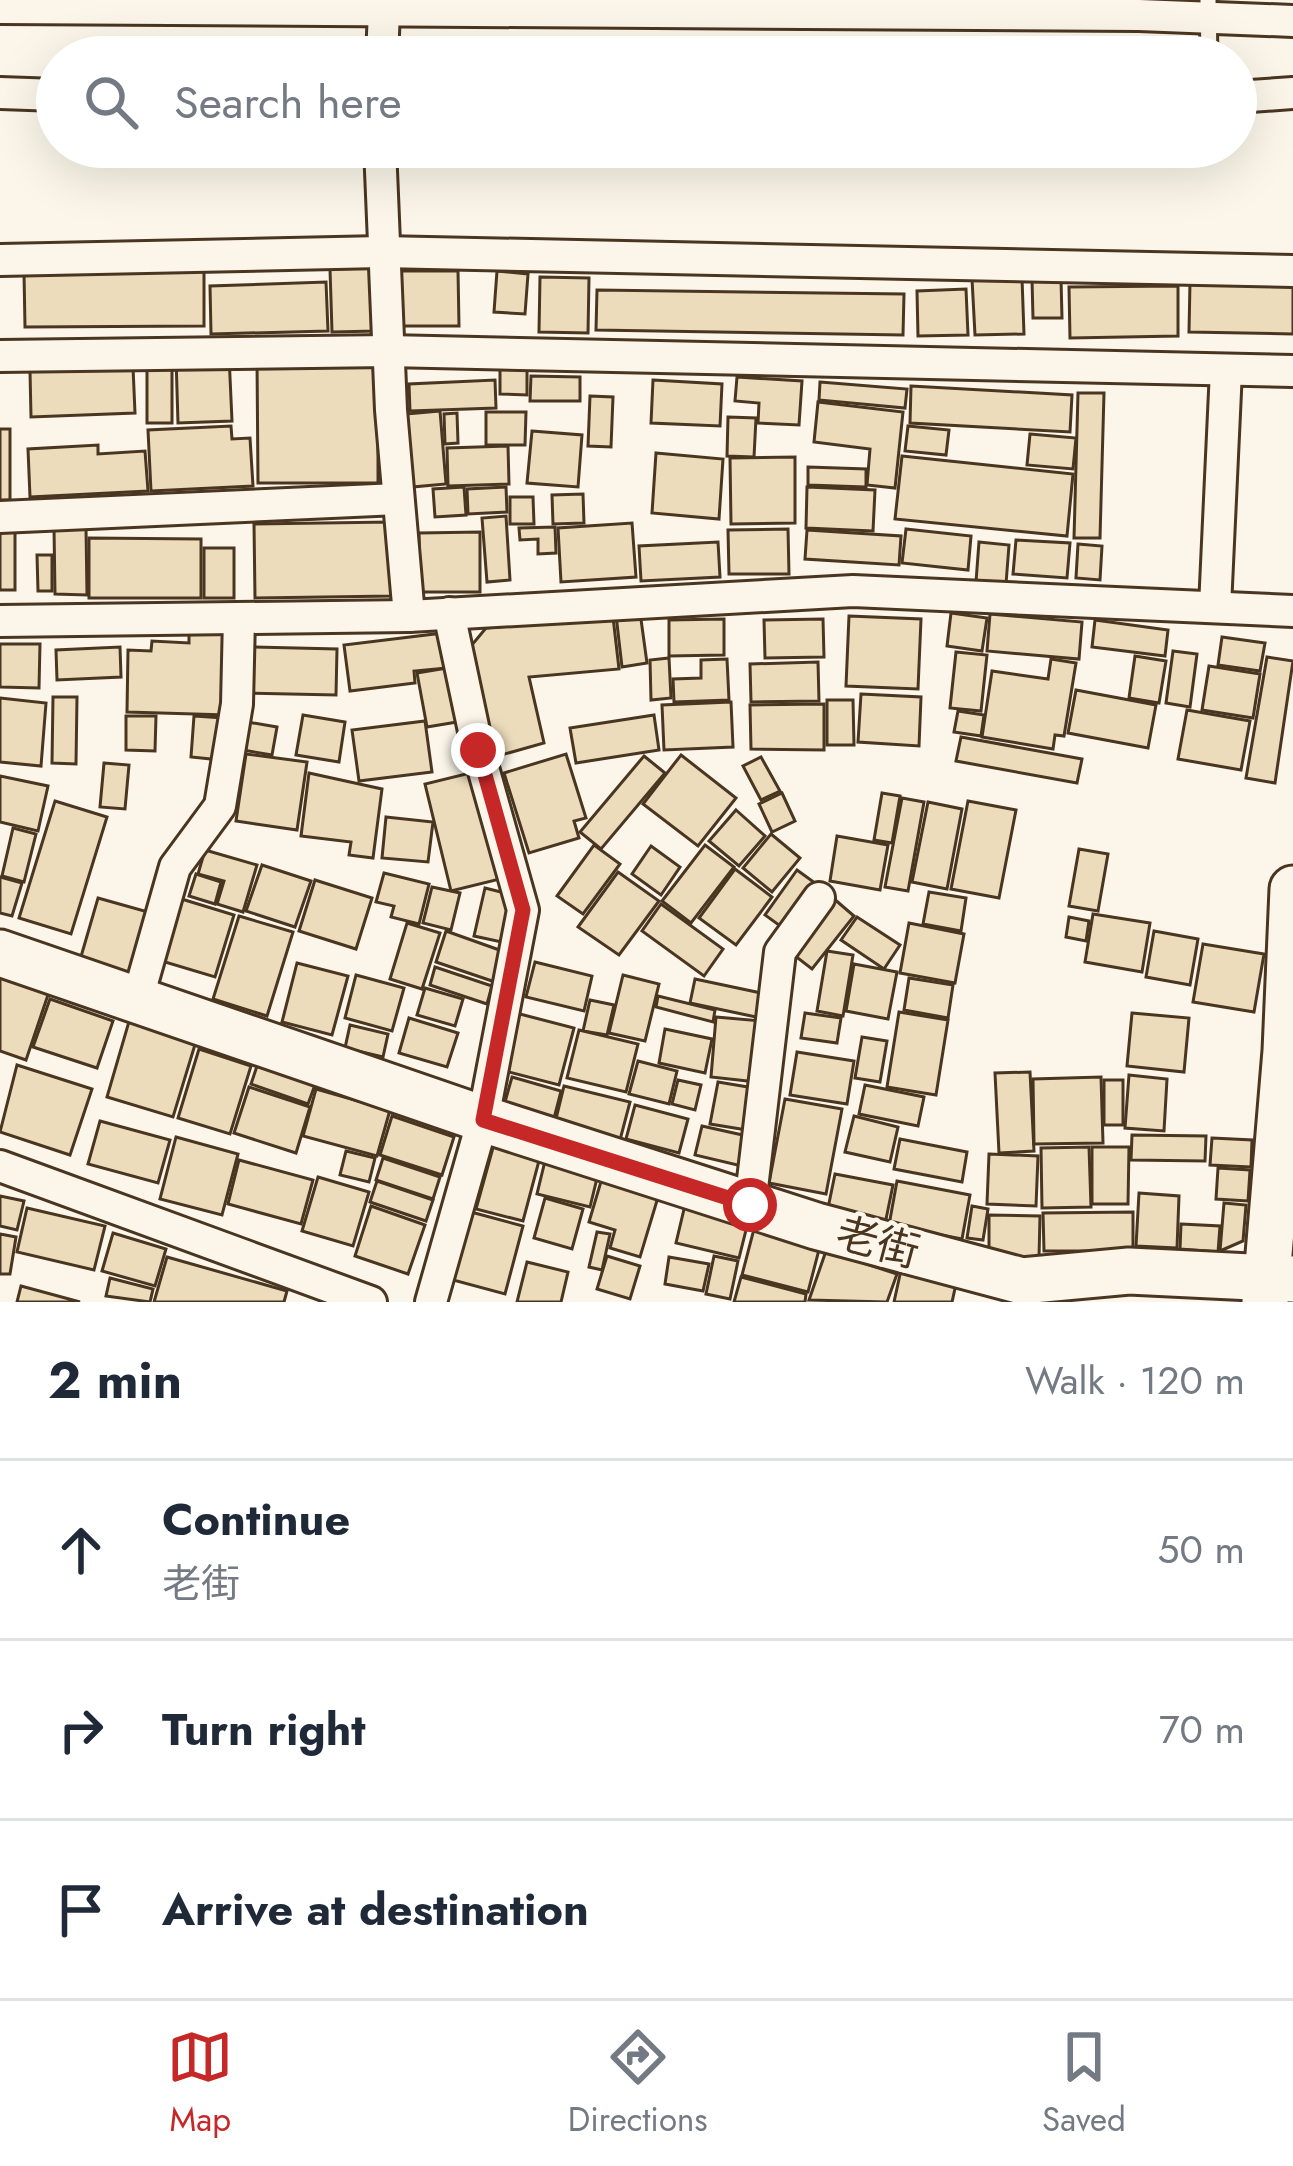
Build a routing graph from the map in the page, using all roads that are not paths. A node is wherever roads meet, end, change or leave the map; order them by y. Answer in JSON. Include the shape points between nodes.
{"nodes":[{"id":1,"x":0,"y":8,"type":"edge"},
{"id":2,"x":1208,"y":10,"type":"edge"},
{"id":3,"x":384,"y":11,"type":"junction"},
{"id":4,"x":1293,"y":21,"type":"edge"},
{"id":5,"x":383,"y":36,"type":"edge"},
{"id":6,"x":0,"y":94,"type":"edge"},
{"id":7,"x":1293,"y":94,"type":"edge"},
{"id":8,"x":36,"y":95,"type":"edge"},
{"id":9,"x":1257,"y":97,"type":"edge"},
{"id":10,"x":380,"y":168,"type":"edge"},
{"id":11,"x":382,"y":253,"type":"junction"},
{"id":12,"x":0,"y":260,"type":"edge"},
{"id":13,"x":1293,"y":271,"type":"edge"},
{"id":14,"x":388,"y":351,"type":"junction"},
{"id":15,"x":0,"y":356,"type":"edge"},
{"id":16,"x":1226,"y":370,"type":"junction"},
{"id":17,"x":1293,"y":371,"type":"edge"},
{"id":18,"x":398,"y":499,"type":"junction"},
{"id":19,"x":0,"y":517,"type":"edge"},
{"id":20,"x":1215,"y":608,"type":"junction"},
{"id":21,"x":1293,"y":611,"type":"edge"},
{"id":22,"x":449,"y":613,"type":"junction"},
{"id":23,"x":410,"y":616,"type":"junction"},
{"id":24,"x":239,"y":618,"type":"junction"},
{"id":25,"x":0,"y":620,"type":"edge"},
{"id":26,"x":1293,"y":889,"type":"edge"},
{"id":27,"x":819,"y":898,"type":"dead end"},
{"id":28,"x":0,"y":953,"type":"edge"},
{"id":29,"x":137,"y":1001,"type":"junction"},
{"id":30,"x":1290,"y":1051,"type":"edge"},
{"id":31,"x":483,"y":1120,"type":"junction"},
{"id":32,"x":0,"y":1166,"type":"edge"},
{"id":33,"x":750,"y":1205,"type":"junction"},
{"id":34,"x":1274,"y":1288,"type":"edge"},
{"id":35,"x":371,"y":1302,"type":"edge"},
{"id":36,"x":431,"y":1302,"type":"edge"}],
"edges":[{"from":1,"to":3,"type":"street"},
{"from":2,"to":3,"type":"street"},
{"from":2,"to":4,"type":"street"},
{"from":3,"to":5,"type":"street"},
{"from":6,"to":8,"type":"street"},
{"from":7,"to":9,"type":"street"},
{"from":10,"to":11,"type":"street"},
{"from":11,"to":12,"type":"street"},
{"from":11,"to":13,"type":"street"},
{"from":11,"to":14,"type":"street"},
{"from":14,"to":15,"type":"street"},
{"from":14,"to":16,"type":"street"},
{"from":14,"to":18,"type":"street"},
{"from":16,"to":17,"type":"street"},
{"from":16,"to":20,"type":"street"},
{"from":18,"to":19,"type":"street"},
{"from":18,"to":23,"type":"street"},
{"from":20,"to":21,"type":"street"},
{"from":20,"to":22,"type":"street","via":[[853,591]]},
{"from":22,"to":23,"type":"street"},
{"from":22,"to":31,"type":"street","via":[[523,910]]},
{"from":23,"to":24,"type":"street"},
{"from":24,"to":25,"type":"street"},
{"from":24,"to":29,"type":"street","via":[[237,704],[220,806],[175,867]]},
{"from":26,"to":30,"type":"street"},
{"from":27,"to":33,"type":"street","via":[[780,952]]},
{"from":28,"to":29,"type":"street","name":"老街"},
{"from":29,"to":31,"type":"street","name":"老街"},
{"from":30,"to":34,"type":"street"},
{"from":31,"to":33,"type":"street","name":"老街"},
{"from":31,"to":36,"type":"street"},
{"from":32,"to":35,"type":"street"},
{"from":33,"to":34,"type":"street","name":"老街","via":[[1022,1281],[1129,1271]]}]}
